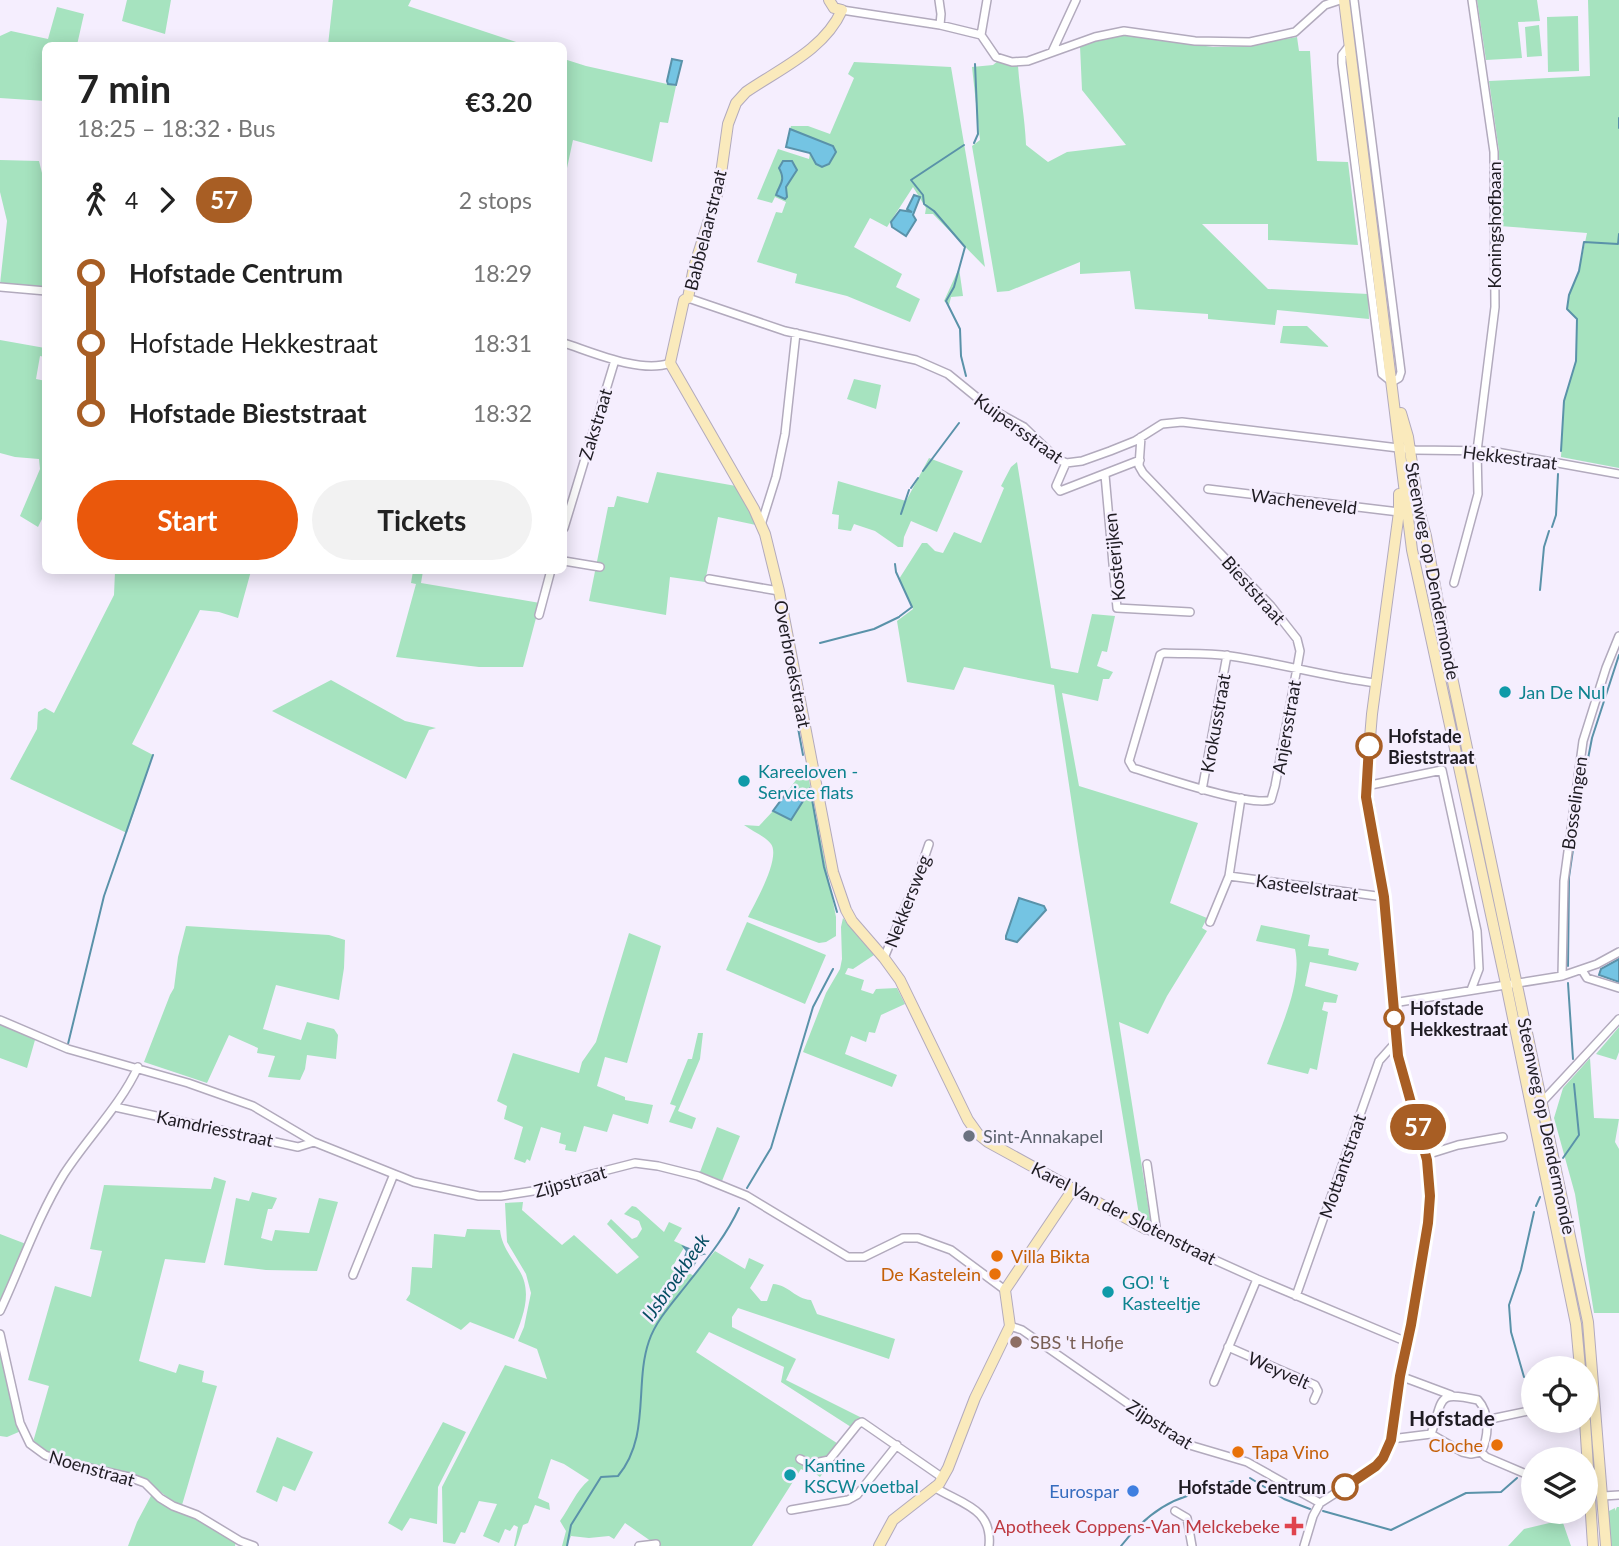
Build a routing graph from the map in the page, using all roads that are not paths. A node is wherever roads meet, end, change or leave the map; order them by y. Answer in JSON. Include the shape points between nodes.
{"nodes":[{"id":1,"x":829,"y":0,"type":"edge"},
{"id":2,"x":939,"y":0,"type":"edge"},
{"id":3,"x":987,"y":0,"type":"edge"},
{"id":4,"x":1076,"y":0,"type":"edge"},
{"id":5,"x":1337,"y":0,"type":"edge"},
{"id":6,"x":1472,"y":0,"type":"edge"},
{"id":7,"x":1354,"y":4,"type":"edge"},
{"id":8,"x":842,"y":10,"type":"junction"},
{"id":9,"x":1346,"y":24,"type":"junction"},
{"id":10,"x":940,"y":25,"type":"junction"},
{"id":11,"x":981,"y":35,"type":"junction"},
{"id":12,"x":1052,"y":52,"type":"junction"},
{"id":13,"x":0,"y":287,"type":"edge"},
{"id":14,"x":42,"y":291,"type":"edge"},
{"id":15,"x":688,"y":298,"type":"junction"},
{"id":16,"x":796,"y":333,"type":"junction"},
{"id":17,"x":567,"y":344,"type":"edge"},
{"id":18,"x":615,"y":360,"type":"junction"},
{"id":19,"x":670,"y":363,"type":"junction"},
{"id":20,"x":1392,"y":382,"type":"junction"},
{"id":21,"x":1141,"y":437,"type":"junction"},
{"id":22,"x":1477,"y":450,"type":"junction"},
{"id":23,"x":1403,"y":451,"type":"junction"},
{"id":24,"x":1140,"y":460,"type":"junction"},
{"id":25,"x":1066,"y":463,"type":"junction"},
{"id":26,"x":1619,"y":474,"type":"edge"},
{"id":27,"x":1105,"y":475,"type":"junction"},
{"id":28,"x":1208,"y":489,"type":"dead end"},
{"id":29,"x":1419,"y":510,"type":"junction"},
{"id":30,"x":1399,"y":512,"type":"junction"},
{"id":31,"x":567,"y":518,"type":"edge"},
{"id":32,"x":761,"y":524,"type":"junction"},
{"id":33,"x":1410,"y":537,"type":"junction"},
{"id":34,"x":1395,"y":545,"type":"junction"},
{"id":35,"x":567,"y":562,"type":"edge"},
{"id":36,"x":600,"y":568,"type":"dead end"},
{"id":37,"x":550,"y":574,"type":"edge"},
{"id":38,"x":709,"y":579,"type":"dead end"},
{"id":39,"x":1454,"y":583,"type":"dead end"},
{"id":40,"x":779,"y":591,"type":"junction"},
{"id":41,"x":1190,"y":612,"type":"dead end"},
{"id":42,"x":539,"y":615,"type":"dead end"},
{"id":43,"x":1619,"y":636,"type":"edge"},
{"id":44,"x":1227,"y":655,"type":"junction"},
{"id":45,"x":1297,"y":668,"type":"junction"},
{"id":46,"x":1376,"y":683,"type":"junction"},
{"id":47,"x":1366,"y":786,"type":"junction"},
{"id":48,"x":1202,"y":790,"type":"junction"},
{"id":49,"x":1241,"y":798,"type":"junction"},
{"id":50,"x":929,"y":844,"type":"dead end"},
{"id":51,"x":1229,"y":876,"type":"junction"},
{"id":52,"x":1384,"y":897,"type":"junction"},
{"id":53,"x":842,"y":902,"type":"joint"},
{"id":54,"x":1210,"y":922,"type":"dead end"},
{"id":55,"x":1619,"y":952,"type":"edge"},
{"id":56,"x":884,"y":958,"type":"junction"},
{"id":57,"x":1582,"y":970,"type":"junction"},
{"id":58,"x":1562,"y":976,"type":"junction"},
{"id":59,"x":1506,"y":984,"type":"junction"},
{"id":60,"x":1517,"y":984,"type":"junction"},
{"id":61,"x":1619,"y":988,"type":"edge"},
{"id":62,"x":1471,"y":990,"type":"junction"},
{"id":63,"x":1393,"y":1003,"type":"junction"},
{"id":64,"x":1394,"y":1018,"type":"joint"},
{"id":65,"x":1619,"y":1019,"type":"edge"},
{"id":66,"x":0,"y":1020,"type":"edge"},
{"id":67,"x":1396,"y":1042,"type":"junction"},
{"id":68,"x":138,"y":1067,"type":"junction"},
{"id":69,"x":1542,"y":1102,"type":"junction"},
{"id":70,"x":115,"y":1107,"type":"junction"},
{"id":71,"x":1503,"y":1137,"type":"dead end"},
{"id":72,"x":314,"y":1142,"type":"junction"},
{"id":73,"x":1426,"y":1154,"type":"junction"},
{"id":74,"x":1147,"y":1164,"type":"dead end"},
{"id":75,"x":394,"y":1174,"type":"junction"},
{"id":76,"x":1073,"y":1189,"type":"junction"},
{"id":77,"x":1146,"y":1229,"type":"joint"},
{"id":78,"x":1157,"y":1234,"type":"junction"},
{"id":79,"x":353,"y":1275,"type":"dead end"},
{"id":80,"x":1257,"y":1279,"type":"junction"},
{"id":81,"x":1005,"y":1290,"type":"junction"},
{"id":82,"x":1296,"y":1296,"type":"junction"},
{"id":83,"x":0,"y":1311,"type":"edge"},
{"id":84,"x":1010,"y":1326,"type":"junction"},
{"id":85,"x":0,"y":1334,"type":"edge"},
{"id":86,"x":1407,"y":1342,"type":"junction"},
{"id":87,"x":1228,"y":1347,"type":"junction"},
{"id":88,"x":1579,"y":1356,"type":"edge"},
{"id":89,"x":1400,"y":1376,"type":"junction"},
{"id":90,"x":1214,"y":1382,"type":"dead end"},
{"id":91,"x":1451,"y":1395,"type":"junction"},
{"id":92,"x":1314,"y":1400,"type":"dead end"},
{"id":93,"x":1521,"y":1413,"type":"edge"},
{"id":94,"x":1486,"y":1420,"type":"junction"},
{"id":95,"x":1431,"y":1434,"type":"junction"},
{"id":96,"x":1391,"y":1440,"type":"junction"},
{"id":97,"x":897,"y":1445,"type":"junction"},
{"id":98,"x":1484,"y":1454,"type":"junction"},
{"id":99,"x":800,"y":1459,"type":"dead end"},
{"id":100,"x":1521,"y":1471,"type":"edge"},
{"id":101,"x":943,"y":1478,"type":"junction"},
{"id":102,"x":934,"y":1487,"type":"junction"},
{"id":103,"x":1598,"y":1492,"type":"edge"},
{"id":104,"x":1619,"y":1495,"type":"edge"},
{"id":105,"x":1603,"y":1496,"type":"junction"},
{"id":106,"x":1598,"y":1497,"type":"edge"},
{"id":107,"x":1320,"y":1503,"type":"junction"},
{"id":108,"x":791,"y":1510,"type":"dead end"},
{"id":109,"x":1175,"y":1511,"type":"dead end"},
{"id":110,"x":1592,"y":1524,"type":"edge"},
{"id":111,"x":656,"y":1544,"type":"dead end"},
{"id":112,"x":254,"y":1546,"type":"edge"},
{"id":113,"x":639,"y":1546,"type":"edge"},
{"id":114,"x":879,"y":1546,"type":"edge"},
{"id":115,"x":989,"y":1546,"type":"edge"},
{"id":116,"x":1192,"y":1546,"type":"edge"},
{"id":117,"x":1304,"y":1546,"type":"edge"},
{"id":118,"x":1593,"y":1546,"type":"edge"},
{"id":119,"x":1606,"y":1546,"type":"edge"}],
"edges":[{"from":1,"to":8,"type":"main road"},
{"from":2,"to":10,"type":"street"},
{"from":3,"to":11,"type":"street"},
{"from":4,"to":12,"type":"street"},
{"from":5,"to":9,"type":"main road","name":"Steenweg op Dendermonde"},
{"from":5,"to":12,"type":"street","via":[[1295,32],[1250,42],[1195,41],[1124,31]]},
{"from":6,"to":22,"type":"street","name":"Koningshofbaan","via":[[1494,165],[1495,307]]},
{"from":7,"to":9,"type":"street"},
{"from":7,"to":20,"type":"street","via":[[1401,372]]},
{"from":8,"to":10,"type":"street"},
{"from":8,"to":15,"type":"main road","name":"Babbelaarstraat","via":[[821,41],[736,103],[728,124],[719,188]]},
{"from":9,"to":20,"type":"main road","name":"Steenweg op Dendermonde","via":[[1369,235]]},
{"from":10,"to":11,"type":"street"},
{"from":11,"to":12,"type":"street","via":[[996,57],[1012,62]]},
{"from":13,"to":14,"type":"street"},
{"from":15,"to":16,"type":"street","name":"Kuipersstraat"},
{"from":15,"to":19,"type":"main road","name":"Babbelaarstraat"},
{"from":16,"to":25,"type":"street","name":"Kuipersstraat","via":[[934,367],[991,409],[1024,426]]},
{"from":16,"to":32,"type":"street","via":[[785,434]]},
{"from":17,"to":18,"type":"street"},
{"from":18,"to":19,"type":"street","via":[[654,367]]},
{"from":18,"to":31,"type":"street","name":"Zakstraat"},
{"from":19,"to":32,"type":"main road","name":"Overbroekstraat"},
{"from":20,"to":23,"type":"main road","name":"Steenweg op Dendermonde"},
{"from":21,"to":23,"type":"street","name":"Kuipersstraat","via":[[1158,425],[1182,422]]},
{"from":21,"to":24,"type":"street"},
{"from":21,"to":25,"type":"street","name":"Kuipersstraat","via":[[1090,459]]},
{"from":22,"to":23,"type":"street","name":"Hekkestraat"},
{"from":22,"to":26,"type":"street","name":"Hekkestraat"},
{"from":22,"to":39,"type":"street","name":"Koningshofbaan","via":[[1477,502]]},
{"from":23,"to":29,"type":"main road","name":"Steenweg op Dendermonde"},
{"from":23,"to":30,"type":"main road","name":"Steenweg op Dendermonde"},
{"from":23,"to":33,"type":"main road","name":"Steenweg op Dendermonde"},
{"from":24,"to":27,"type":"street"},
{"from":24,"to":45,"type":"street","name":"Bieststraat","via":[[1140,469],[1293,634],[1299,648]]},
{"from":25,"to":27,"type":"street","via":[[1056,486],[1060,491]]},
{"from":27,"to":41,"type":"street","name":"Kosterijken","via":[[1118,608]]},
{"from":28,"to":30,"type":"street","name":"Wacheneveld"},
{"from":29,"to":33,"type":"main road","via":[[1418,527]]},
{"from":29,"to":60,"type":"main road","name":"Steenweg op Dendermonde"},
{"from":30,"to":34,"type":"main road","name":"Steenweg op Dendermonde"},
{"from":32,"to":40,"type":"main road","name":"Overbroekstraat"},
{"from":33,"to":34,"type":"main road"},
{"from":33,"to":59,"type":"main road","name":"Steenweg op Dendermonde"},
{"from":34,"to":46,"type":"main road","name":"Steenweg op Dendermonde"},
{"from":35,"to":36,"type":"street"},
{"from":37,"to":42,"type":"street"},
{"from":38,"to":40,"type":"street","name":"Overbroekstraat"},
{"from":40,"to":53,"type":"main road","name":"Overbroekstraat"},
{"from":43,"to":58,"type":"street","name":"Bosselingen","via":[[1583,741],[1564,881]]},
{"from":44,"to":45,"type":"street","name":"Anjersstraat"},
{"from":44,"to":48,"type":"street","name":"Krokusstraat"},
{"from":44,"to":48,"type":"street","name":"Anjersstraat","via":[[1160,655],[1129,761],[1133,768]]},
{"from":45,"to":46,"type":"street"},
{"from":45,"to":49,"type":"street","name":"Anjersstraat","via":[[1273,796],[1268,801]]},
{"from":46,"to":47,"type":"main road","name":"Steenweg op Dendermonde"},
{"from":47,"to":52,"type":"main road","name":"Steenweg op Dendermonde"},
{"from":47,"to":62,"type":"street","via":[[1442,770],[1477,931],[1479,969]]},
{"from":48,"to":49,"type":"street","name":"Anjersstraat"},
{"from":49,"to":51,"type":"street"},
{"from":50,"to":56,"type":"street","name":"Nekkersweg"},
{"from":51,"to":52,"type":"street","name":"Kasteelstraat"},
{"from":51,"to":54,"type":"street"},
{"from":52,"to":63,"type":"main road","name":"Steenweg op Dendermonde"},
{"from":53,"to":56,"type":"main road","name":"Karel Van der Slotenstraat"},
{"from":55,"to":57,"type":"street"},
{"from":56,"to":76,"type":"main road","name":"Karel Van der Slotenstraat","via":[[978,1134]]},
{"from":57,"to":58,"type":"street"},
{"from":57,"to":61,"type":"street","via":[[1587,978]]},
{"from":58,"to":60,"type":"street"},
{"from":59,"to":60,"type":"street"},
{"from":59,"to":62,"type":"street"},
{"from":59,"to":88,"type":"main road","name":"Steenweg op Dendermonde"},
{"from":60,"to":69,"type":"main road","name":"Steenweg op Dendermonde"},
{"from":62,"to":63,"type":"street"},
{"from":63,"to":64,"type":"main road","name":"Steenweg op Dendermonde"},
{"from":64,"to":67,"type":"street"},
{"from":65,"to":69,"type":"street"},
{"from":66,"to":68,"type":"street","name":"Zijpstraat","via":[[68,1049]]},
{"from":67,"to":73,"type":"street"},
{"from":67,"to":82,"type":"street","name":"Mottantstraat","via":[[1379,1061]]},
{"from":68,"to":70,"type":"street"},
{"from":68,"to":72,"type":"street","name":"Zijpstraat","via":[[253,1106]]},
{"from":69,"to":105,"type":"main road","name":"Steenweg op Dendermonde","via":[[1588,1322]]},
{"from":70,"to":72,"type":"street","name":"Kamdriesstraat","via":[[298,1147]]},
{"from":70,"to":83,"type":"street","via":[[63,1175]]},
{"from":71,"to":73,"type":"street"},
{"from":72,"to":75,"type":"street","name":"Zijpstraat"},
{"from":73,"to":86,"type":"street","via":[[1428,1223]]},
{"from":74,"to":78,"type":"street"},
{"from":75,"to":79,"type":"street"},
{"from":75,"to":81,"type":"street","name":"Zijpstraat","via":[[448,1191],[501,1196],[552,1188],[635,1163],[658,1166],[747,1196],[848,1257],[864,1257],[903,1238],[918,1238],[951,1250]]},
{"from":76,"to":77,"type":"main road","name":"Karel Van der Slotenstraat"},
{"from":76,"to":81,"type":"main road"},
{"from":77,"to":78,"type":"street","name":"Karel Van der Slotenstraat"},
{"from":78,"to":80,"type":"street","name":"Karel Van der Slotenstraat"},
{"from":80,"to":82,"type":"street","name":"Karel Van der Slotenstraat"},
{"from":80,"to":87,"type":"street","name":"Weyvelt"},
{"from":81,"to":84,"type":"main road"},
{"from":82,"to":86,"type":"street","name":"Karel Van der Slotenstraat"},
{"from":84,"to":101,"type":"main road"},
{"from":84,"to":107,"type":"street","name":"Zijpstraat","via":[[1190,1447],[1247,1462]]},
{"from":85,"to":112,"type":"street","name":"Noenstraat","via":[[20,1423],[30,1444],[63,1462],[145,1483],[166,1502]]},
{"from":86,"to":89,"type":"street"},
{"from":87,"to":90,"type":"street","name":"Weyvelt"},
{"from":87,"to":92,"type":"street","name":"Weyvelt","via":[[1315,1385]]},
{"from":89,"to":91,"type":"street"},
{"from":89,"to":96,"type":"street"},
{"from":91,"to":94,"type":"street","via":[[1478,1400]]},
{"from":91,"to":95,"type":"street","via":[[1442,1402]]},
{"from":93,"to":94,"type":"street"},
{"from":94,"to":98,"type":"street"},
{"from":95,"to":96,"type":"street"},
{"from":95,"to":98,"type":"street","via":[[1462,1452]]},
{"from":96,"to":107,"type":"street","via":[[1376,1466]]},
{"from":97,"to":99,"type":"street","via":[[862,1422],[829,1460],[810,1464]]},
{"from":97,"to":101,"type":"street"},
{"from":97,"to":108,"type":"street","via":[[857,1495]]},
{"from":98,"to":100,"type":"street"},
{"from":101,"to":102,"type":"main road"},
{"from":102,"to":114,"type":"main road","via":[[892,1520]]},
{"from":102,"to":115,"type":"street","via":[[981,1513],[988,1525]]},
{"from":103,"to":105,"type":"main road"},
{"from":104,"to":105,"type":"street"},
{"from":105,"to":106,"type":"main road"},
{"from":105,"to":119,"type":"main road","name":"Steenweg op Dendermonde"},
{"from":107,"to":117,"type":"street"},
{"from":109,"to":116,"type":"street","via":[[1187,1518]]},
{"from":110,"to":118,"type":"main road"},
{"from":111,"to":113,"type":"street"}]}
